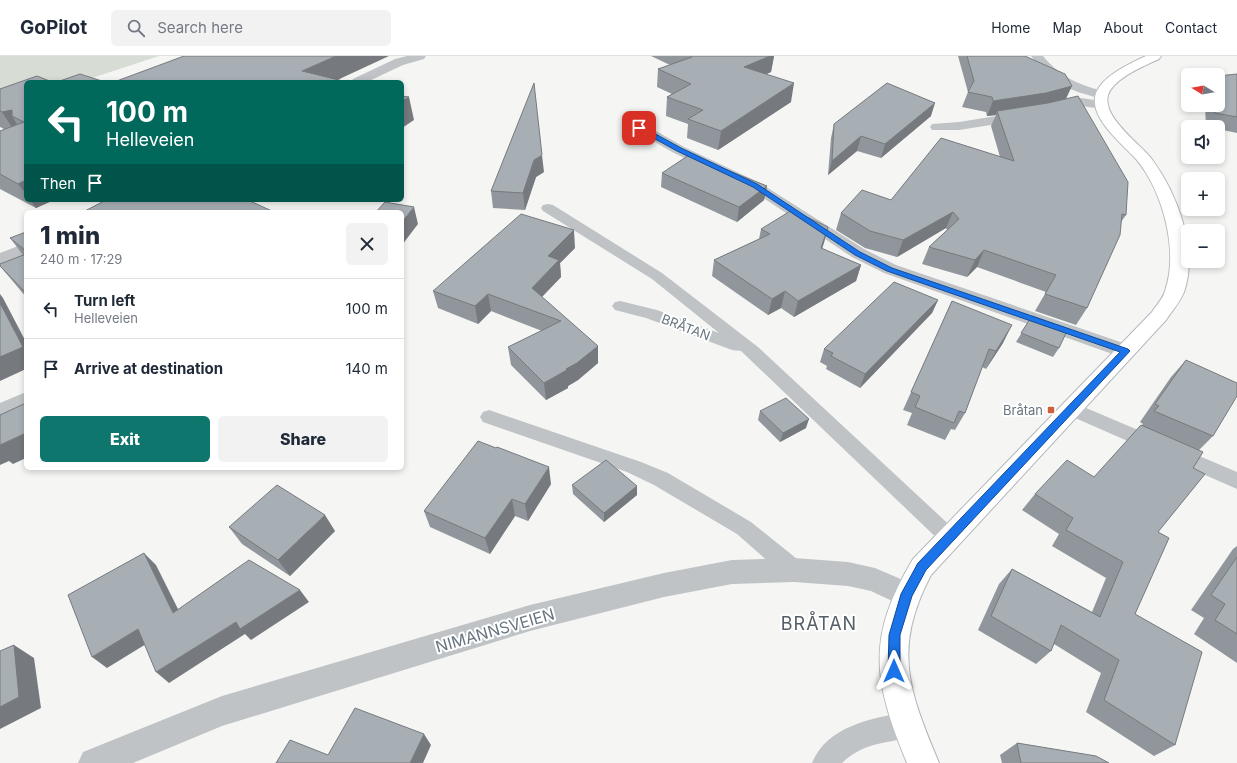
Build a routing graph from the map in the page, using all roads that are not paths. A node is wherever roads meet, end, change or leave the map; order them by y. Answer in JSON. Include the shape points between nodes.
{"nodes":[{"id":1,"x":420,"y":56,"type":"edge"},
{"id":2,"x":1037,"y":56,"type":"edge"},
{"id":3,"x":1156,"y":56,"type":"edge"},
{"id":4,"x":361,"y":80,"type":"edge"},
{"id":5,"x":1102,"y":100,"type":"junction"},
{"id":6,"x":937,"y":127,"type":"dead end"},
{"id":7,"x":639,"y":128,"type":"dead end"},
{"id":8,"x":548,"y":208,"type":"dead end"},
{"id":9,"x":24,"y":249,"type":"edge"},
{"id":10,"x":0,"y":260,"type":"edge"},
{"id":11,"x":620,"y":306,"type":"dead end"},
{"id":12,"x":752,"y":351,"type":"junction"},
{"id":13,"x":1126,"y":351,"type":"junction"},
{"id":14,"x":24,"y":400,"type":"edge"},
{"id":15,"x":1072,"y":409,"type":"junction"},
{"id":16,"x":0,"y":410,"type":"edge"},
{"id":17,"x":489,"y":417,"type":"dead end"},
{"id":18,"x":1237,"y":481,"type":"edge"},
{"id":19,"x":950,"y":538,"type":"junction"},
{"id":20,"x":794,"y":570,"type":"junction"},
{"id":21,"x":907,"y":594,"type":"junction"},
{"id":22,"x":906,"y":725,"type":"junction"},
{"id":23,"x":94,"y":763,"type":"edge"},
{"id":24,"x":825,"y":763,"type":"edge"},
{"id":25,"x":923,"y":763,"type":"edge"}],
"edges":[{"from":1,"to":4,"type":"street","via":[[399,62]]},
{"from":2,"to":5,"type":"street","via":[[1059,79]]},
{"from":3,"to":5,"type":"main road","via":[[1121,74],[1110,84]]},
{"from":5,"to":6,"type":"street","via":[[1081,102],[1041,113]]},
{"from":5,"to":13,"type":"main road","via":[[1103,111],[1158,181],[1178,239],[1180,260],[1174,293],[1159,316]]},
{"from":7,"to":13,"type":"street","via":[[755,186],[858,254],[890,269]]},
{"from":8,"to":12,"type":"lane","via":[[657,276]]},
{"from":9,"to":10,"type":"street"},
{"from":11,"to":12,"type":"lane","name":"BRÅTAN","via":[[651,314]]},
{"from":12,"to":19,"type":"lane"},
{"from":13,"to":15,"type":"main road"},
{"from":14,"to":16,"type":"lane"},
{"from":15,"to":18,"type":"lane"},
{"from":15,"to":19,"type":"main road"},
{"from":17,"to":20,"type":"lane","via":[[634,467],[661,479],[744,528]]},
{"from":19,"to":21,"type":"main road","via":[[922,567]]},
{"from":20,"to":21,"type":"street","name":"NIMANNSVEIEN","via":[[848,574],[875,580]]},
{"from":20,"to":23,"type":"street","name":"NIMANNSVEIEN","via":[[732,572],[664,585],[530,618],[222,711]]},
{"from":21,"to":22,"type":"main road","via":[[895,635],[894,671]]},
{"from":22,"to":24,"type":"lane","via":[[850,739]]},
{"from":22,"to":25,"type":"main road"}]}
